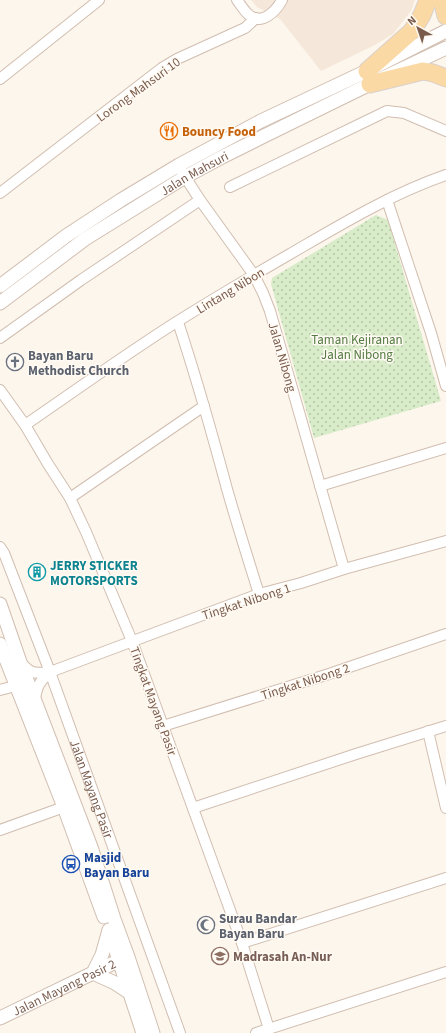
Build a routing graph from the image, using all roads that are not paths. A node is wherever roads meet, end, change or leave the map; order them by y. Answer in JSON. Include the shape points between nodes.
{"nodes":[{"id":1,"x":99,"y":0,"type":"edge"},
{"id":2,"x":237,"y":0,"type":"edge"},
{"id":3,"x":282,"y":0,"type":"edge"},
{"id":4,"x":428,"y":0,"type":"edge"},
{"id":5,"x":442,"y":0,"type":"edge"},
{"id":6,"x":446,"y":16,"type":"edge"},
{"id":7,"x":256,"y":18,"type":"junction"},
{"id":8,"x":446,"y":31,"type":"edge"},
{"id":9,"x":446,"y":48,"type":"edge"},
{"id":10,"x":369,"y":77,"type":"junction"},
{"id":11,"x":446,"y":78,"type":"edge"},
{"id":12,"x":0,"y":79,"type":"edge"},
{"id":13,"x":446,"y":131,"type":"edge"},
{"id":14,"x":179,"y":165,"type":"junction"},
{"id":15,"x":446,"y":175,"type":"edge"},
{"id":16,"x":185,"y":177,"type":"junction"},
{"id":17,"x":230,"y":187,"type":"dead end"},
{"id":18,"x":0,"y":193,"type":"edge"},
{"id":19,"x":200,"y":200,"type":"junction"},
{"id":20,"x":387,"y":200,"type":"junction"},
{"id":21,"x":254,"y":275,"type":"junction"},
{"id":22,"x":0,"y":286,"type":"edge"},
{"id":23,"x":0,"y":303,"type":"edge"},
{"id":24,"x":178,"y":322,"type":"junction"},
{"id":25,"x":0,"y":338,"type":"edge"},
{"id":26,"x":446,"y":386,"type":"edge"},
{"id":27,"x":0,"y":390,"type":"edge"},
{"id":28,"x":204,"y":406,"type":"junction"},
{"id":29,"x":25,"y":425,"type":"junction"},
{"id":30,"x":446,"y":448,"type":"edge"},
{"id":31,"x":320,"y":486,"type":"junction"},
{"id":32,"x":70,"y":498,"type":"junction"},
{"id":33,"x":446,"y":541,"type":"edge"},
{"id":34,"x":0,"y":547,"type":"edge"},
{"id":35,"x":344,"y":569,"type":"junction"},
{"id":36,"x":259,"y":594,"type":"junction"},
{"id":37,"x":0,"y":604,"type":"edge"},
{"id":38,"x":446,"y":634,"type":"edge"},
{"id":39,"x":132,"y":641,"type":"junction"},
{"id":40,"x":0,"y":644,"type":"edge"},
{"id":41,"x":20,"y":662,"type":"junction"},
{"id":42,"x":50,"y":672,"type":"junction"},
{"id":43,"x":29,"y":682,"type":"junction"},
{"id":44,"x":16,"y":686,"type":"junction"},
{"id":45,"x":0,"y":690,"type":"edge"},
{"id":46,"x":35,"y":698,"type":"junction"},
{"id":47,"x":163,"y":726,"type":"junction"},
{"id":48,"x":446,"y":726,"type":"edge"},
{"id":49,"x":428,"y":731,"type":"junction"},
{"id":50,"x":64,"y":807,"type":"junction"},
{"id":51,"x":193,"y":808,"type":"junction"},
{"id":52,"x":446,"y":808,"type":"edge"},
{"id":53,"x":0,"y":830,"type":"edge"},
{"id":54,"x":446,"y":878,"type":"edge"},
{"id":55,"x":109,"y":930,"type":"junction"},
{"id":56,"x":242,"y":943,"type":"junction"},
{"id":57,"x":123,"y":959,"type":"junction"},
{"id":58,"x":446,"y":972,"type":"edge"},
{"id":59,"x":93,"y":973,"type":"junction"},
{"id":60,"x":130,"y":993,"type":"junction"},
{"id":61,"x":0,"y":1018,"type":"edge"},
{"id":62,"x":269,"y":1029,"type":"junction"},
{"id":63,"x":143,"y":1033,"type":"edge"},
{"id":64,"x":153,"y":1033,"type":"edge"},
{"id":65,"x":180,"y":1033,"type":"edge"},
{"id":66,"x":256,"y":1033,"type":"edge"}],
"edges":[{"from":1,"to":12,"type":"street"},
{"from":2,"to":7,"type":"street","via":[[250,16]]},
{"from":3,"to":7,"type":"street","name":"Lorong Mahsuri 10","via":[[267,17]]},
{"from":4,"to":10,"type":"main road","via":[[412,31]]},
{"from":5,"to":6,"type":"main road"},
{"from":7,"to":18,"type":"street","name":"Lorong Mahsuri 10","via":[[245,28],[162,68]]},
{"from":8,"to":10,"type":"street","name":"Jalan Mahsuri"},
{"from":9,"to":10,"type":"street","name":"Jalan Mahsuri"},
{"from":10,"to":11,"type":"main road","via":[[423,71]]},
{"from":10,"to":14,"type":"street","name":"Jalan Mahsuri","via":[[261,121]]},
{"from":10,"to":16,"type":"street","name":"Jalan Mahsuri"},
{"from":13,"to":17,"type":"street","via":[[404,113],[387,110]]},
{"from":14,"to":16,"type":"street","name":"Jalan Nibong"},
{"from":14,"to":22,"type":"street","name":"Jalan Mahsuri","via":[[66,236]]},
{"from":15,"to":20,"type":"street","name":"Lintang Nibon"},
{"from":16,"to":19,"type":"street","name":"Jalan Nibong"},
{"from":16,"to":23,"type":"street","name":"Jalan Mahsuri","via":[[85,239]]},
{"from":19,"to":21,"type":"street","name":"Jalan Nibong"},
{"from":19,"to":25,"type":"street"},
{"from":20,"to":21,"type":"street","name":"Lintang Nibon"},
{"from":20,"to":26,"type":"street"},
{"from":21,"to":24,"type":"street","name":"Lintang Nibon"},
{"from":21,"to":31,"type":"street","name":"Jalan Nibong","via":[[270,311]]},
{"from":24,"to":28,"type":"street"},
{"from":24,"to":29,"type":"street","name":"Lintang Nibon"},
{"from":27,"to":29,"type":"street","name":"Tingkat Mayang Pasir"},
{"from":28,"to":32,"type":"street"},
{"from":28,"to":36,"type":"street"},
{"from":29,"to":32,"type":"street","name":"Tingkat Mayang Pasir"},
{"from":30,"to":31,"type":"street"},
{"from":31,"to":35,"type":"street","name":"Jalan Nibong"},
{"from":32,"to":39,"type":"street","name":"Tingkat Mayang Pasir"},
{"from":33,"to":35,"type":"street","name":"Tingkat Nibong 1"},
{"from":34,"to":42,"type":"street","name":"Jalan Mayang Pasir"},
{"from":35,"to":36,"type":"street","name":"Tingkat Nibong 1"},
{"from":36,"to":39,"type":"street","name":"Tingkat Nibong 1"},
{"from":37,"to":41,"type":"street","name":"Jalan Mayang Pasir"},
{"from":38,"to":47,"type":"street","name":"Tingkat Nibong 2"},
{"from":39,"to":42,"type":"street","name":"Tingkat Nibong 1"},
{"from":39,"to":47,"type":"street","name":"Tingkat Mayang Pasir"},
{"from":40,"to":44,"type":"street","name":"Jalan Mayang Pasir"},
{"from":41,"to":42,"type":"street","via":[[30,672]]},
{"from":41,"to":43,"type":"street","name":"Jalan Mayang Pasir"},
{"from":42,"to":46,"type":"street","via":[[39,683]]},
{"from":42,"to":65,"type":"street","name":"Jalan Mayang Pasir"},
{"from":43,"to":44,"type":"street"},
{"from":43,"to":46,"type":"street","name":"Jalan Mayang Pasir"},
{"from":44,"to":45,"type":"street"},
{"from":44,"to":50,"type":"street","name":"Jalan Mayang Pasir"},
{"from":46,"to":57,"type":"street","name":"Jalan Mayang Pasir","via":[[92,847]]},
{"from":47,"to":51,"type":"street","name":"Tingkat Mayang Pasir"},
{"from":48,"to":49,"type":"street"},
{"from":49,"to":51,"type":"street"},
{"from":49,"to":52,"type":"street"},
{"from":50,"to":53,"type":"street"},
{"from":50,"to":55,"type":"street","name":"Jalan Mayang Pasir"},
{"from":51,"to":56,"type":"street","name":"Tingkat Mayang Pasir"},
{"from":54,"to":56,"type":"street"},
{"from":55,"to":57,"type":"street","name":"Jalan Mayang Pasir"},
{"from":55,"to":59,"type":"street","via":[[102,955]]},
{"from":56,"to":62,"type":"street","name":"Tingkat Mayang Pasir"},
{"from":57,"to":59,"type":"street","name":"Jalan Mayang Pasir 2"},
{"from":57,"to":60,"type":"street","name":"Jalan Mayang Pasir"},
{"from":57,"to":64,"type":"street","name":"Jalan Mayang Pasir"},
{"from":58,"to":62,"type":"street"},
{"from":59,"to":60,"type":"street"},
{"from":59,"to":61,"type":"street","name":"Jalan Mayang Pasir 2"},
{"from":60,"to":63,"type":"street","name":"Jalan Mayang Pasir"},
{"from":62,"to":66,"type":"street"}]}
